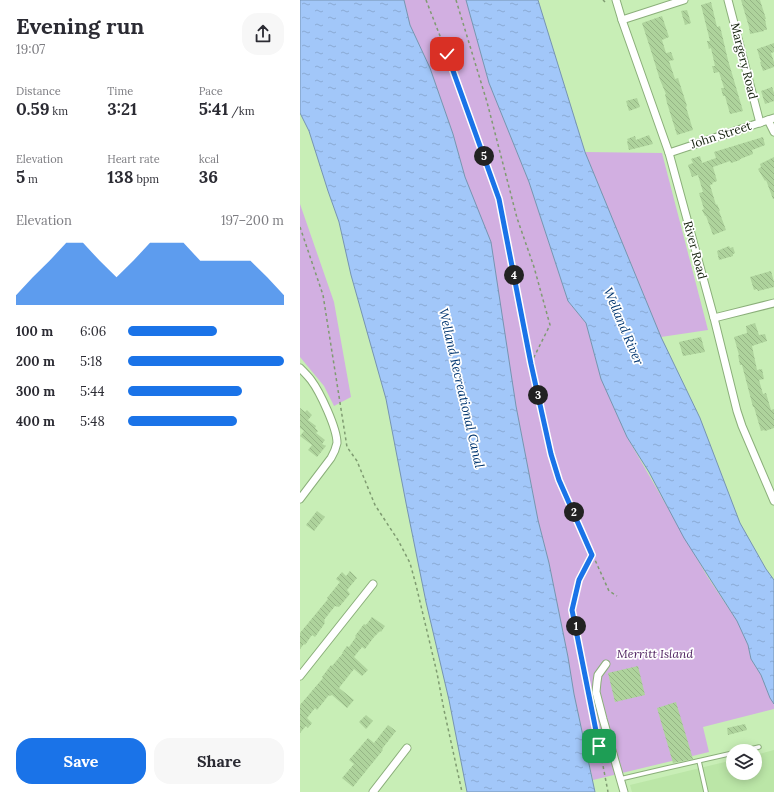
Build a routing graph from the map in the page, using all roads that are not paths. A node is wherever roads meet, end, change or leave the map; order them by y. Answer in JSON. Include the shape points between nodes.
{"nodes":[{"id":1,"x":616,"y":0,"type":"edge"},
{"id":2,"x":684,"y":0,"type":"edge"},
{"id":3,"x":728,"y":0,"type":"edge"},
{"id":4,"x":622,"y":20,"type":"junction"},
{"id":5,"x":771,"y":119,"type":"edge"},
{"id":6,"x":760,"y":123,"type":"junction"},
{"id":7,"x":774,"y":132,"type":"edge"},
{"id":8,"x":669,"y":153,"type":"junction"},
{"id":9,"x":774,"y":303,"type":"edge"},
{"id":10,"x":714,"y":318,"type":"junction"},
{"id":11,"x":300,"y":368,"type":"edge"},
{"id":12,"x":300,"y":499,"type":"edge"},
{"id":13,"x":774,"y":500,"type":"edge"},
{"id":14,"x":373,"y":584,"type":"dead end"},
{"id":15,"x":606,"y":664,"type":"dead end"},
{"id":16,"x":300,"y":676,"type":"edge"},
{"id":17,"x":407,"y":748,"type":"dead end"},
{"id":18,"x":726,"y":755,"type":"edge"},
{"id":19,"x":699,"y":761,"type":"junction"},
{"id":20,"x":620,"y":779,"type":"junction"},
{"id":21,"x":373,"y":792,"type":"edge"},
{"id":22,"x":624,"y":792,"type":"edge"},
{"id":23,"x":706,"y":792,"type":"edge"}],
"edges":[{"from":1,"to":4,"type":"street","name":"River Road"},
{"from":2,"to":4,"type":"street"},
{"from":3,"to":6,"type":"street","name":"Margery Road"},
{"from":4,"to":8,"type":"street","name":"River Road"},
{"from":5,"to":6,"type":"street","name":"John Street"},
{"from":5,"to":7,"type":"street"},
{"from":6,"to":8,"type":"street","name":"John Street"},
{"from":8,"to":10,"type":"street","name":"River Road"},
{"from":9,"to":10,"type":"street"},
{"from":10,"to":13,"type":"street","name":"River Road","via":[[737,411]]},
{"from":11,"to":12,"type":"street","via":[[317,389],[335,431],[337,443],[331,458]]},
{"from":14,"to":16,"type":"street"},
{"from":15,"to":20,"type":"street","via":[[598,675],[596,692]]},
{"from":17,"to":21,"type":"street"},
{"from":18,"to":19,"type":"lane"},
{"from":19,"to":20,"type":"lane"},
{"from":19,"to":23,"type":"lane"},
{"from":20,"to":22,"type":"street"}]}
